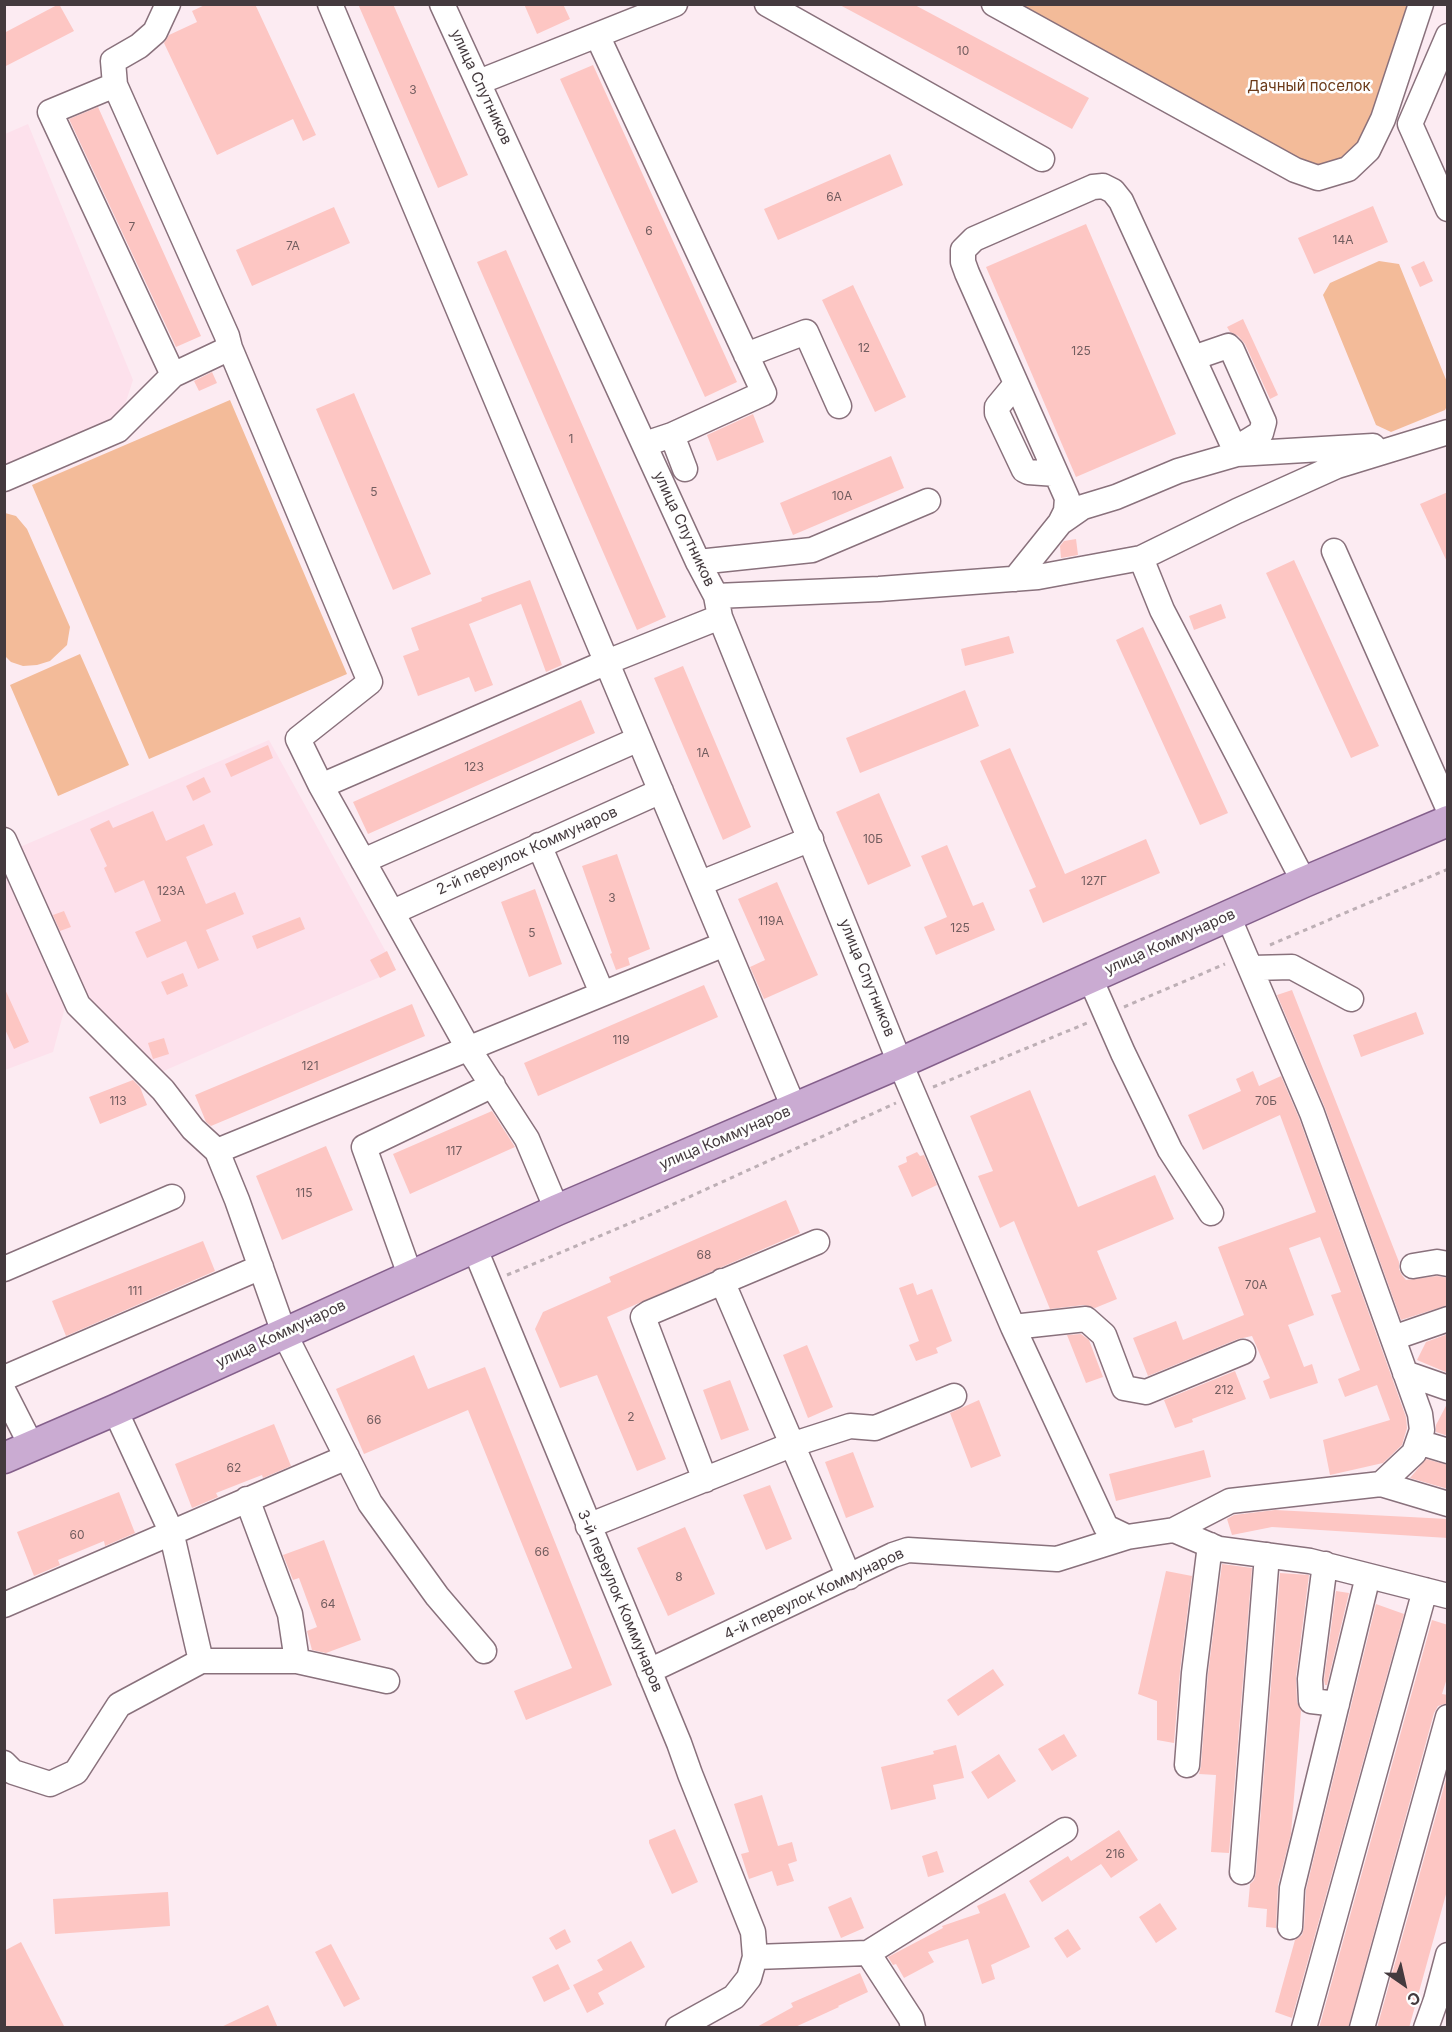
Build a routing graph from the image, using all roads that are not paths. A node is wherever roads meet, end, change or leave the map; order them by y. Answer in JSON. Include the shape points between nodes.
{"nodes":[{"id":1,"x":168,"y":4,"type":"edge"},
{"id":2,"x":330,"y":4,"type":"edge"},
{"id":3,"x":442,"y":4,"type":"edge"},
{"id":4,"x":675,"y":4,"type":"edge"},
{"id":5,"x":767,"y":4,"type":"edge"},
{"id":6,"x":994,"y":4,"type":"edge"},
{"id":7,"x":1421,"y":4,"type":"edge"},
{"id":8,"x":597,"y":35,"type":"junction"},
{"id":9,"x":1448,"y":36,"type":"edge"},
{"id":10,"x":479,"y":82,"type":"junction"},
{"id":11,"x":115,"y":85,"type":"junction"},
{"id":12,"x":1042,"y":159,"type":"dead end"},
{"id":13,"x":1448,"y":209,"type":"edge"},
{"id":14,"x":230,"y":348,"type":"junction"},
{"id":15,"x":746,"y":355,"type":"junction"},
{"id":16,"x":1193,"y":358,"type":"junction"},
{"id":17,"x":173,"y":375,"type":"junction"},
{"id":18,"x":839,"y":406,"type":"dead end"},
{"id":19,"x":1444,"y":434,"type":"edge"},
{"id":20,"x":672,"y":435,"type":"junction"},
{"id":21,"x":645,"y":444,"type":"junction"},
{"id":22,"x":1236,"y":452,"type":"junction"},
{"id":23,"x":685,"y":469,"type":"dead end"},
{"id":24,"x":4,"y":479,"type":"edge"},
{"id":25,"x":928,"y":501,"type":"dead end"},
{"id":26,"x":1060,"y":523,"type":"junction"},
{"id":27,"x":1334,"y":551,"type":"dead end"},
{"id":28,"x":1141,"y":558,"type":"junction"},
{"id":29,"x":698,"y":562,"type":"junction"},
{"id":30,"x":1015,"y":579,"type":"junction"},
{"id":31,"x":718,"y":607,"type":"junction"},
{"id":32,"x":607,"y":662,"type":"junction"},
{"id":33,"x":639,"y":739,"type":"junction"},
{"id":34,"x":321,"y":786,"type":"junction"},
{"id":35,"x":662,"y":791,"type":"junction"},
{"id":36,"x":1448,"y":808,"type":"edge"},
{"id":37,"x":1448,"y":821,"type":"edge"},
{"id":38,"x":811,"y":838,"type":"junction"},
{"id":39,"x":4,"y":840,"type":"edge"},
{"id":40,"x":539,"y":845,"type":"junction"},
{"id":41,"x":363,"y":861,"type":"junction"},
{"id":42,"x":1304,"y":882,"type":"junction"},
{"id":43,"x":700,"y":883,"type":"junction"},
{"id":44,"x":393,"y":912,"type":"junction"},
{"id":45,"x":1228,"y":916,"type":"junction"},
{"id":46,"x":725,"y":944,"type":"junction"},
{"id":47,"x":1249,"y":962,"type":"junction"},
{"id":48,"x":1090,"y":978,"type":"junction"},
{"id":49,"x":602,"y":993,"type":"junction"},
{"id":50,"x":1351,"y":999,"type":"dead end"},
{"id":51,"x":468,"y":1048,"type":"junction"},
{"id":52,"x":900,"y":1063,"type":"junction"},
{"id":53,"x":492,"y":1085,"type":"junction"},
{"id":54,"x":794,"y":1108,"type":"junction"},
{"id":55,"x":217,"y":1151,"type":"junction"},
{"id":56,"x":172,"y":1197,"type":"dead end"},
{"id":57,"x":557,"y":1210,"type":"junction"},
{"id":58,"x":1211,"y":1213,"type":"dead end"},
{"id":59,"x":817,"y":1242,"type":"dead end"},
{"id":60,"x":475,"y":1249,"type":"junction"},
{"id":61,"x":1448,"y":1264,"type":"edge"},
{"id":62,"x":1413,"y":1266,"type":"dead end"},
{"id":63,"x":261,"y":1267,"type":"junction"},
{"id":64,"x":4,"y":1269,"type":"edge"},
{"id":65,"x":410,"y":1275,"type":"junction"},
{"id":66,"x":722,"y":1281,"type":"junction"},
{"id":67,"x":1448,"y":1319,"type":"edge"},
{"id":68,"x":1013,"y":1327,"type":"junction"},
{"id":69,"x":284,"y":1333,"type":"junction"},
{"id":70,"x":1393,"y":1338,"type":"junction"},
{"id":71,"x":1243,"y":1352,"type":"dead end"},
{"id":72,"x":1405,"y":1373,"type":"junction"},
{"id":73,"x":4,"y":1378,"type":"edge"},
{"id":74,"x":1448,"y":1388,"type":"edge"},
{"id":75,"x":4,"y":1392,"type":"edge"},
{"id":76,"x":954,"y":1396,"type":"dead end"},
{"id":77,"x":116,"y":1410,"type":"junction"},
{"id":78,"x":1418,"y":1442,"type":"junction"},
{"id":79,"x":791,"y":1445,"type":"junction"},
{"id":80,"x":18,"y":1451,"type":"edge"},
{"id":81,"x":1448,"y":1451,"type":"edge"},
{"id":82,"x":347,"y":1457,"type":"junction"},
{"id":83,"x":705,"y":1480,"type":"junction"},
{"id":84,"x":1382,"y":1484,"type":"junction"},
{"id":85,"x":248,"y":1499,"type":"junction"},
{"id":86,"x":1448,"y":1504,"type":"edge"},
{"id":87,"x":588,"y":1526,"type":"junction"},
{"id":88,"x":1174,"y":1530,"type":"junction"},
{"id":89,"x":171,"y":1531,"type":"junction"},
{"id":90,"x":1127,"y":1537,"type":"junction"},
{"id":91,"x":1210,"y":1545,"type":"junction"},
{"id":92,"x":1267,"y":1555,"type":"junction"},
{"id":93,"x":1324,"y":1564,"type":"junction"},
{"id":94,"x":1368,"y":1576,"type":"junction"},
{"id":95,"x":849,"y":1577,"type":"junction"},
{"id":96,"x":1436,"y":1593,"type":"edge"},
{"id":97,"x":4,"y":1605,"type":"edge"},
{"id":98,"x":484,"y":1651,"type":"dead end"},
{"id":99,"x":201,"y":1660,"type":"junction"},
{"id":100,"x":297,"y":1661,"type":"junction"},
{"id":101,"x":649,"y":1671,"type":"junction"},
{"id":102,"x":387,"y":1681,"type":"dead end"},
{"id":103,"x":1337,"y":1704,"type":"junction"},
{"id":104,"x":1448,"y":1717,"type":"edge"},
{"id":105,"x":4,"y":1763,"type":"edge"},
{"id":106,"x":1187,"y":1765,"type":"dead end"},
{"id":107,"x":1065,"y":1830,"type":"dead end"},
{"id":108,"x":1242,"y":1872,"type":"dead end"},
{"id":109,"x":1290,"y":1927,"type":"dead end"},
{"id":110,"x":868,"y":1953,"type":"junction"},
{"id":111,"x":1448,"y":1956,"type":"edge"},
{"id":112,"x":754,"y":1957,"type":"junction"},
{"id":113,"x":678,"y":2028,"type":"edge"},
{"id":114,"x":913,"y":2028,"type":"edge"},
{"id":115,"x":1304,"y":2028,"type":"edge"},
{"id":116,"x":1362,"y":2028,"type":"edge"},
{"id":117,"x":1426,"y":2028,"type":"edge"}],
"edges":[{"from":1,"to":11,"type":"street","via":[[155,32],[113,61]]},
{"from":2,"to":32,"type":"street"},
{"from":3,"to":10,"type":"street","name":"улица Спутников"},
{"from":4,"to":8,"type":"street"},
{"from":5,"to":12,"type":"street"},
{"from":6,"to":7,"type":"street","via":[[1317,178],[1348,169],[1368,150],[1383,119]]},
{"from":8,"to":10,"type":"street"},
{"from":8,"to":15,"type":"street"},
{"from":9,"to":13,"type":"street","via":[[1410,124]]},
{"from":10,"to":21,"type":"street","name":"улица Спутников"},
{"from":11,"to":14,"type":"street"},
{"from":11,"to":17,"type":"street","via":[[50,112]]},
{"from":14,"to":17,"type":"street"},
{"from":14,"to":34,"type":"street","via":[[370,682],[298,739]]},
{"from":15,"to":18,"type":"street","via":[[806,332]]},
{"from":15,"to":20,"type":"street","via":[[764,393]]},
{"from":16,"to":22,"type":"street"},
{"from":16,"to":22,"type":"street","via":[[1228,346],[1232,350],[1264,428]]},
{"from":16,"to":26,"type":"street","via":[[1121,201],[1103,186],[974,239],[963,250],[967,273],[1016,384],[996,407],[997,413],[1024,470],[1056,474],[1067,498]]},
{"from":17,"to":24,"type":"street","via":[[118,430]]},
{"from":19,"to":22,"type":"street","via":[[1371,447]]},
{"from":19,"to":28,"type":"street","via":[[1337,466]]},
{"from":20,"to":21,"type":"street"},
{"from":20,"to":23,"type":"street"},
{"from":21,"to":29,"type":"street","name":"улица Спутников"},
{"from":22,"to":26,"type":"street","via":[[1083,507]]},
{"from":25,"to":29,"type":"street","via":[[812,549]]},
{"from":26,"to":30,"type":"street"},
{"from":27,"to":36,"type":"street"},
{"from":28,"to":30,"type":"street"},
{"from":28,"to":42,"type":"street","via":[[1162,610]]},
{"from":29,"to":31,"type":"street","name":"улица Спутников"},
{"from":30,"to":31,"type":"street"},
{"from":31,"to":32,"type":"street"},
{"from":31,"to":38,"type":"street","name":"улица Спутников"},
{"from":32,"to":33,"type":"street"},
{"from":32,"to":34,"type":"street"},
{"from":33,"to":35,"type":"street"},
{"from":33,"to":41,"type":"street"},
{"from":34,"to":41,"type":"street"},
{"from":35,"to":40,"type":"street","name":"2-й переулок Коммунаров"},
{"from":35,"to":43,"type":"street"},
{"from":37,"to":42,"type":"main road","name":"улица Коммунаров"},
{"from":38,"to":43,"type":"street"},
{"from":38,"to":52,"type":"street","name":"улица Спутников"},
{"from":39,"to":55,"type":"street","via":[[78,1005]]},
{"from":40,"to":44,"type":"street","name":"2-й переулок Коммунаров"},
{"from":40,"to":49,"type":"street"},
{"from":41,"to":44,"type":"street"},
{"from":42,"to":45,"type":"main road","name":"улица Коммунаров"},
{"from":43,"to":46,"type":"street"},
{"from":44,"to":51,"type":"street"},
{"from":45,"to":47,"type":"street"},
{"from":45,"to":48,"type":"main road","name":"улица Коммунаров"},
{"from":46,"to":49,"type":"street"},
{"from":46,"to":54,"type":"street"},
{"from":47,"to":50,"type":"street","via":[[1292,967]]},
{"from":47,"to":70,"type":"street","via":[[1312,1113]]},
{"from":48,"to":52,"type":"main road","name":"улица Коммунаров"},
{"from":48,"to":58,"type":"street","via":[[1170,1150]]},
{"from":49,"to":51,"type":"street"},
{"from":51,"to":53,"type":"street"},
{"from":51,"to":55,"type":"street"},
{"from":52,"to":54,"type":"main road","name":"улица Коммунаров"},
{"from":52,"to":68,"type":"street","name":"улица Спутников"},
{"from":53,"to":57,"type":"street","via":[[527,1139]]},
{"from":53,"to":65,"type":"street","via":[[364,1147]]},
{"from":54,"to":57,"type":"main road","name":"улица Коммунаров"},
{"from":55,"to":63,"type":"street"},
{"from":56,"to":64,"type":"street"},
{"from":57,"to":60,"type":"main road","name":"улица Коммунаров"},
{"from":59,"to":66,"type":"street"},
{"from":60,"to":65,"type":"main road","name":"улица Коммунаров"},
{"from":60,"to":87,"type":"street","name":"3-й переулок Коммунаров"},
{"from":61,"to":62,"type":"street"},
{"from":63,"to":69,"type":"street"},
{"from":63,"to":73,"type":"street"},
{"from":65,"to":69,"type":"main road","name":"улица Коммунаров"},
{"from":66,"to":79,"type":"street"},
{"from":66,"to":83,"type":"street","via":[[643,1317]]},
{"from":67,"to":70,"type":"street"},
{"from":68,"to":71,"type":"street","via":[[1086,1319],[1104,1335],[1124,1388],[1146,1392]]},
{"from":68,"to":90,"type":"street","name":"улица Спутников","via":[[1106,1527]]},
{"from":69,"to":77,"type":"main road","name":"улица Коммунаров"},
{"from":69,"to":82,"type":"street"},
{"from":70,"to":72,"type":"street"},
{"from":72,"to":74,"type":"street"},
{"from":72,"to":78,"type":"street","via":[[1420,1414],[1422,1430]]},
{"from":75,"to":80,"type":"street"},
{"from":76,"to":79,"type":"street","via":[[876,1428],[850,1426]]},
{"from":77,"to":80,"type":"main road","name":"улица Коммунаров"},
{"from":77,"to":89,"type":"street"},
{"from":78,"to":81,"type":"street"},
{"from":78,"to":84,"type":"street","via":[[1414,1453]]},
{"from":79,"to":83,"type":"street"},
{"from":79,"to":95,"type":"street"},
{"from":82,"to":85,"type":"street"},
{"from":82,"to":98,"type":"street","via":[[370,1503],[437,1596]]},
{"from":83,"to":87,"type":"street"},
{"from":84,"to":86,"type":"street"},
{"from":84,"to":88,"type":"street","via":[[1230,1501]]},
{"from":85,"to":89,"type":"street"},
{"from":85,"to":100,"type":"street","via":[[290,1614]]},
{"from":87,"to":101,"type":"street","name":"3-й переулок Коммунаров"},
{"from":88,"to":90,"type":"street","name":"4-й переулок Коммунаров"},
{"from":88,"to":91,"type":"street"},
{"from":89,"to":97,"type":"street"},
{"from":89,"to":99,"type":"street"},
{"from":90,"to":95,"type":"street","name":"4-й переулок Коммунаров","via":[[1057,1559],[908,1550]]},
{"from":91,"to":92,"type":"street"},
{"from":91,"to":106,"type":"street"},
{"from":92,"to":93,"type":"street"},
{"from":92,"to":108,"type":"street"},
{"from":93,"to":94,"type":"street"},
{"from":93,"to":103,"type":"street","via":[[1310,1679],[1311,1701]]},
{"from":94,"to":96,"type":"street"},
{"from":94,"to":103,"type":"street"},
{"from":95,"to":101,"type":"street","name":"4-й переулок Коммунаров"},
{"from":96,"to":115,"type":"street"},
{"from":99,"to":100,"type":"street"},
{"from":99,"to":105,"type":"street","via":[[120,1705],[76,1772],[50,1784],[13,1772]]},
{"from":100,"to":102,"type":"street"},
{"from":101,"to":112,"type":"street","name":"3-й переулок Коммунаров","via":[[753,1932]]},
{"from":103,"to":109,"type":"street","via":[[1292,1888]]},
{"from":104,"to":116,"type":"street"},
{"from":107,"to":110,"type":"street"},
{"from":110,"to":112,"type":"street"},
{"from":110,"to":114,"type":"street"},
{"from":111,"to":117,"type":"street"},
{"from":112,"to":113,"type":"street","via":[[749,1978],[734,1997]]}]}
